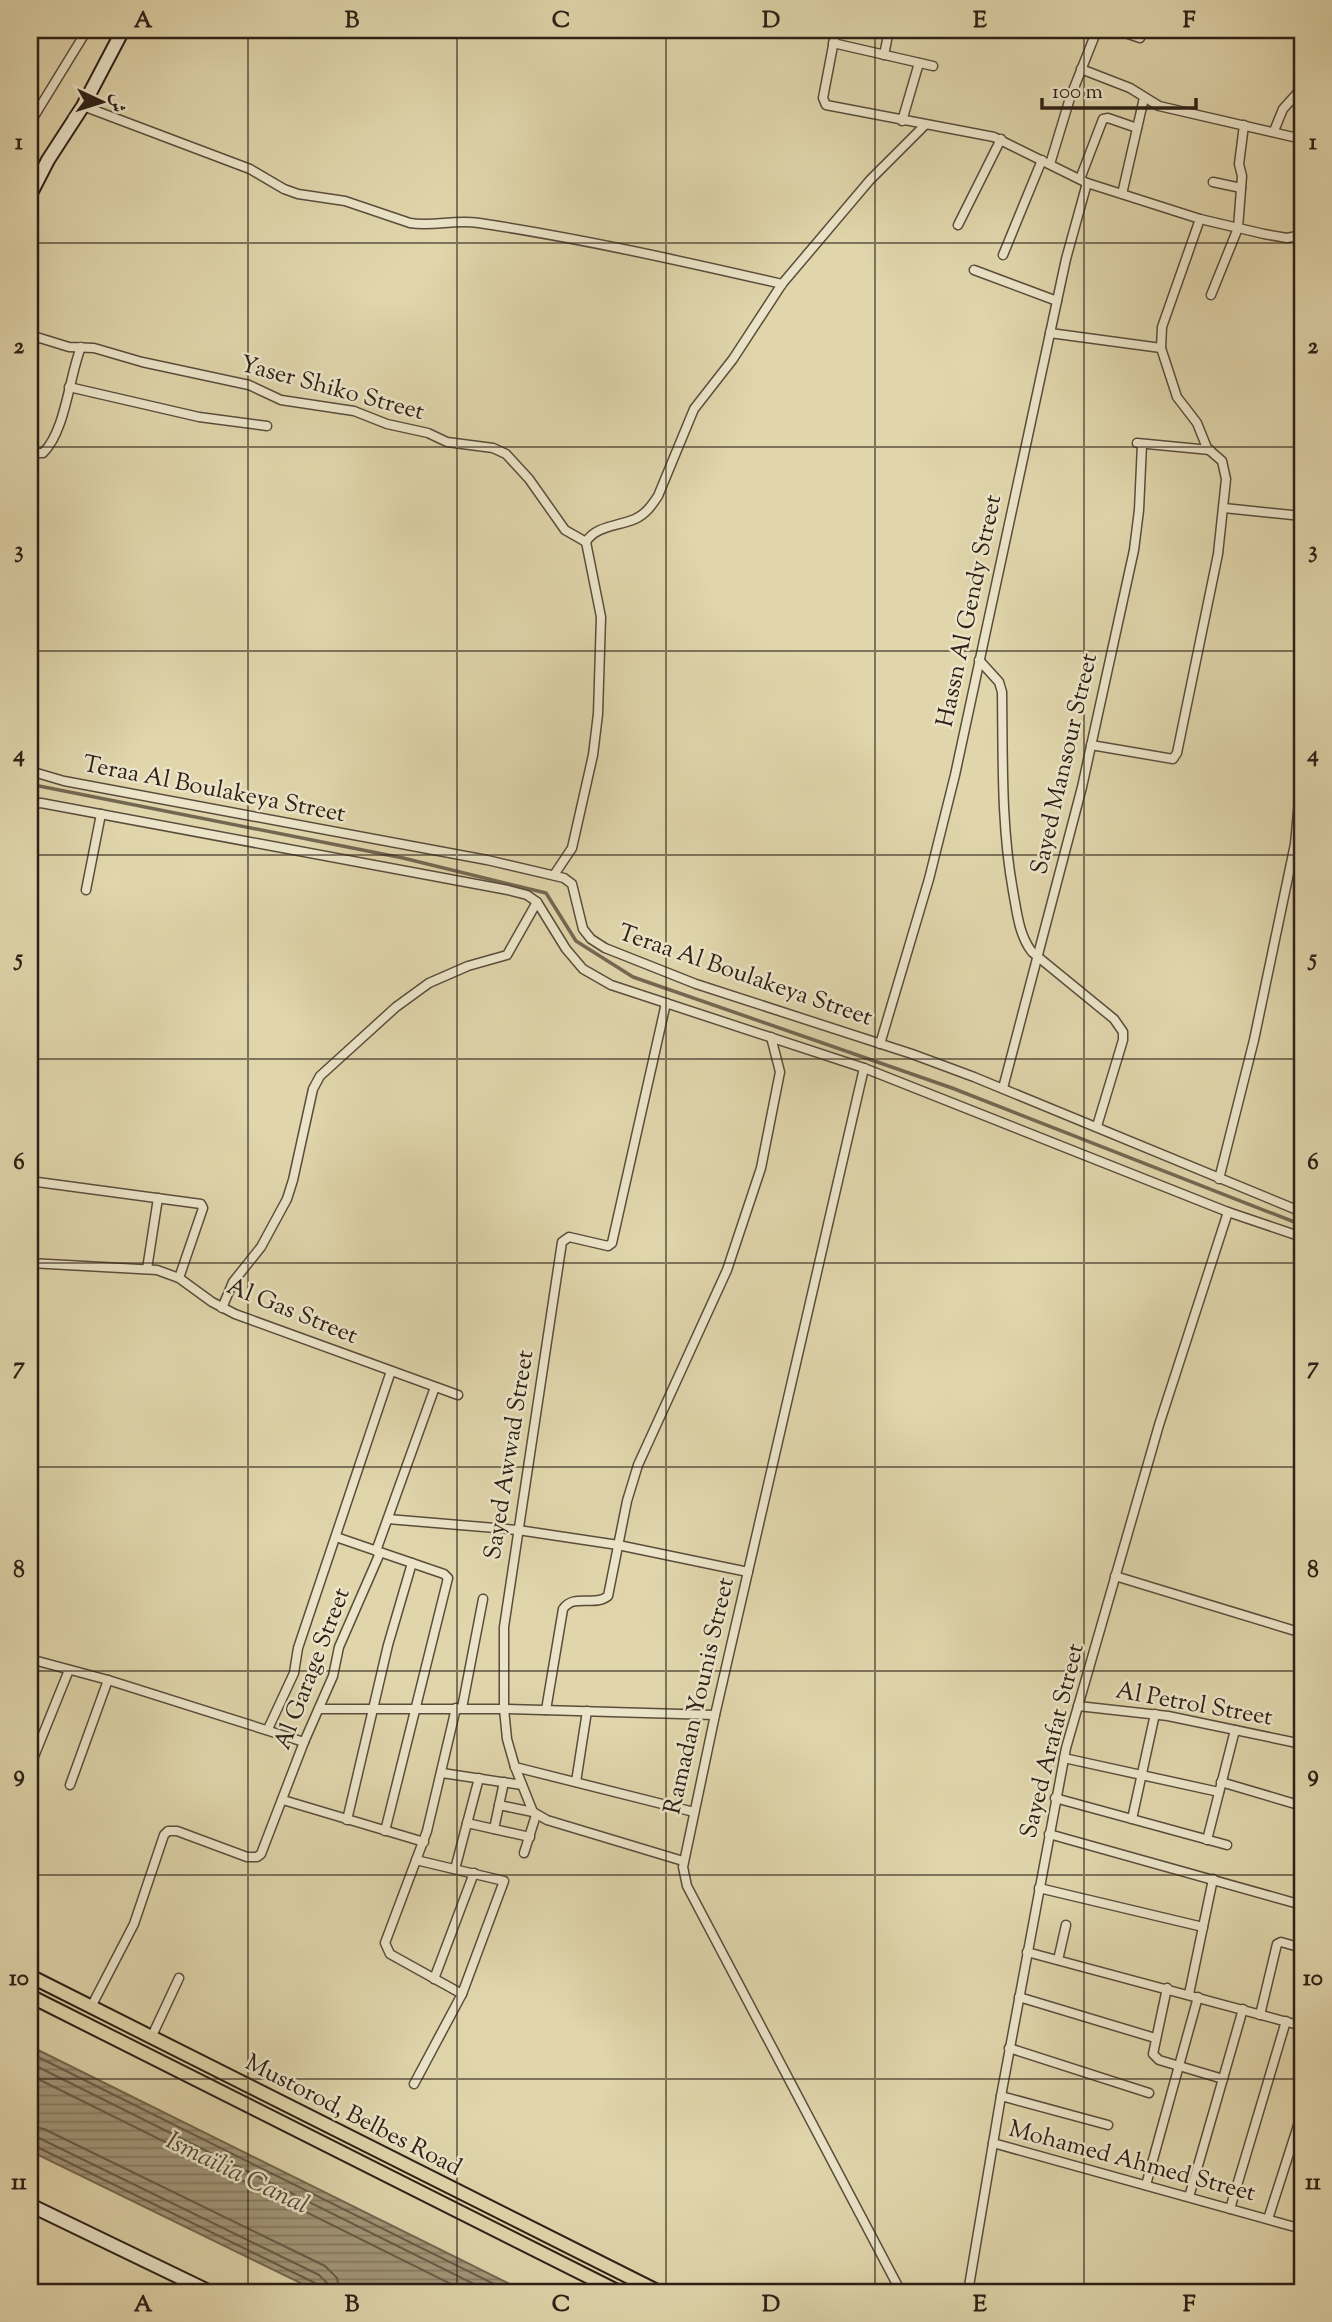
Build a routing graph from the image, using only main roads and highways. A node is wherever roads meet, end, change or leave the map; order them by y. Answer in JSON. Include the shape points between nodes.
{"nodes":[{"id":1,"x":123,"y":30,"type":"edge"},
{"id":2,"x":30,"y":195,"type":"edge"},
{"id":3,"x":30,"y":1976,"type":"edge"},
{"id":4,"x":30,"y":1996,"type":"edge"},
{"id":5,"x":30,"y":2205,"type":"edge"},
{"id":6,"x":210,"y":2292,"type":"edge"},
{"id":7,"x":619,"y":2292,"type":"edge"},
{"id":8,"x":659,"y":2292,"type":"edge"}],
"edges":[{"from":1,"to":2,"type":"main road"},
{"from":3,"to":8,"type":"main road","name":"Mustorod, Belbes Road"},
{"from":4,"to":7,"type":"main road","name":"Mustorod, Belbes Road"},
{"from":5,"to":6,"type":"main road"}]}
